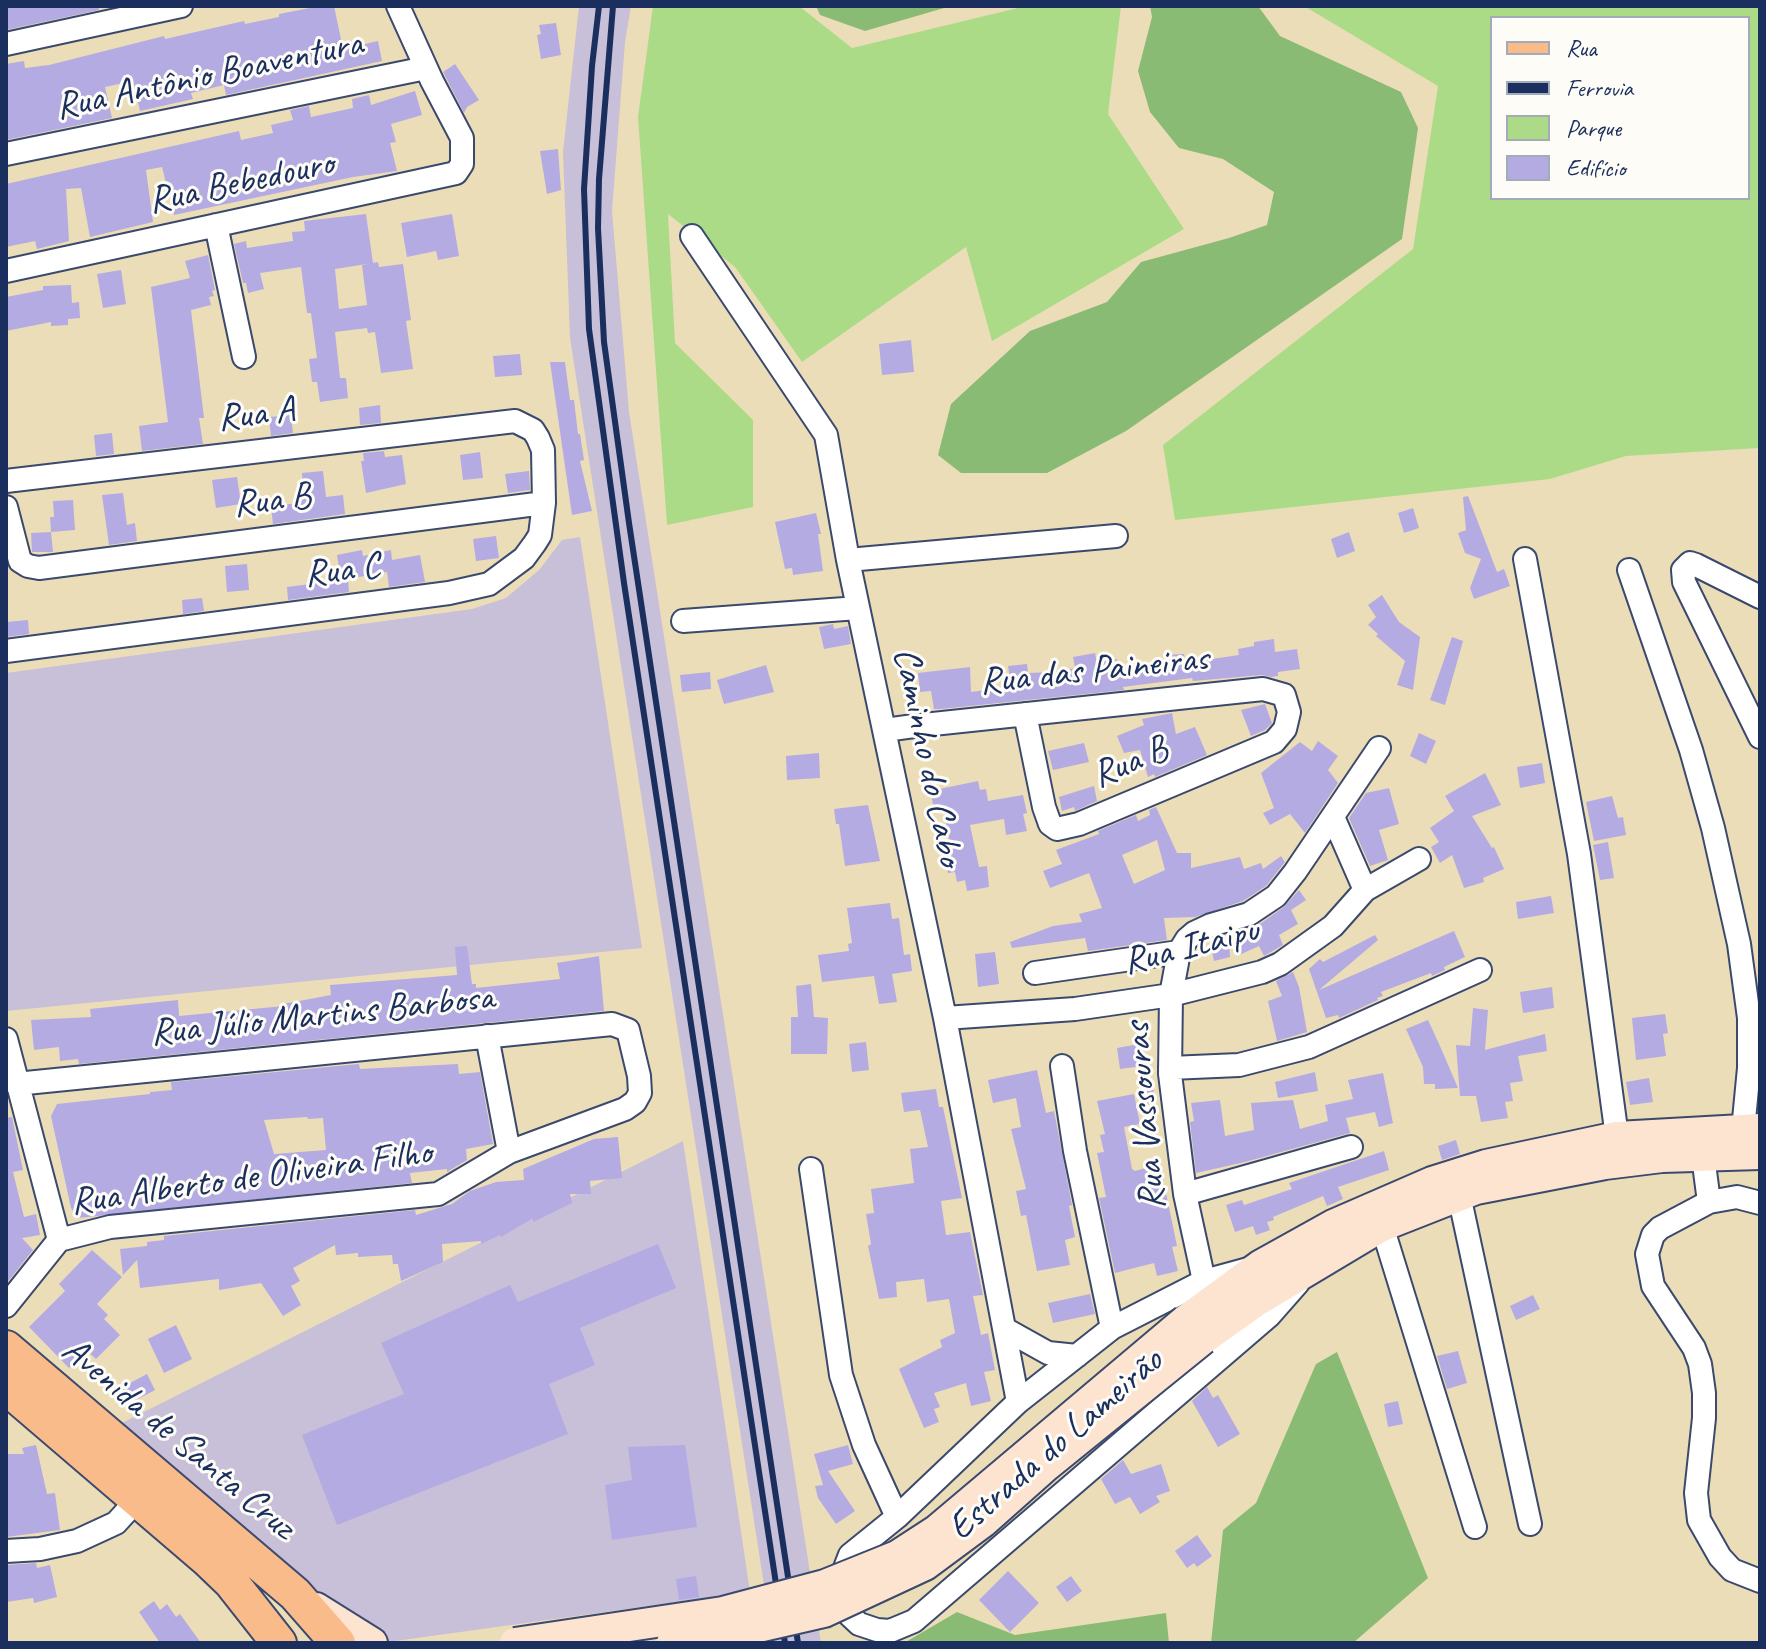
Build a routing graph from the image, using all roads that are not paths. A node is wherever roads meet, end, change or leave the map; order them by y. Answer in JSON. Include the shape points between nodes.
{"nodes":[{"id":1,"x":181,"y":6,"type":"edge"},
{"id":2,"x":398,"y":6,"type":"edge"},
{"id":3,"x":6,"y":44,"type":"edge"},
{"id":4,"x":426,"y":68,"type":"junction"},
{"id":5,"x":6,"y":154,"type":"edge"},
{"id":6,"x":216,"y":225,"type":"junction"},
{"id":7,"x":692,"y":236,"type":"dead end"},
{"id":8,"x":6,"y":271,"type":"edge"},
{"id":9,"x":244,"y":357,"type":"dead end"},
{"id":10,"x":515,"y":421,"type":"joint"},
{"id":11,"x":6,"y":481,"type":"edge"},
{"id":12,"x":544,"y":503,"type":"junction"},
{"id":13,"x":6,"y":507,"type":"edge"},
{"id":14,"x":1116,"y":536,"type":"dead end"},
{"id":15,"x":1525,"y":559,"type":"dead end"},
{"id":16,"x":848,"y":560,"type":"junction"},
{"id":17,"x":1629,"y":570,"type":"dead end"},
{"id":18,"x":1760,"y":597,"type":"edge"},
{"id":19,"x":858,"y":608,"type":"junction"},
{"id":20,"x":683,"y":621,"type":"dead end"},
{"id":21,"x":6,"y":651,"type":"edge"},
{"id":22,"x":1263,"y":689,"type":"joint"},
{"id":23,"x":1025,"y":714,"type":"junction"},
{"id":24,"x":885,"y":730,"type":"junction"},
{"id":25,"x":1760,"y":737,"type":"edge"},
{"id":26,"x":1379,"y":748,"type":"dead end"},
{"id":27,"x":1333,"y":817,"type":"junction"},
{"id":28,"x":1419,"y":859,"type":"dead end"},
{"id":29,"x":1365,"y":890,"type":"junction"},
{"id":30,"x":1179,"y":952,"type":"junction"},
{"id":31,"x":1480,"y":970,"type":"dead end"},
{"id":32,"x":1035,"y":973,"type":"dead end"},
{"id":33,"x":1171,"y":995,"type":"junction"},
{"id":34,"x":945,"y":1018,"type":"junction"},
{"id":35,"x":487,"y":1036,"type":"junction"},
{"id":36,"x":6,"y":1039,"type":"edge"},
{"id":37,"x":1062,"y":1066,"type":"dead end"},
{"id":38,"x":1170,"y":1068,"type":"junction"},
{"id":39,"x":639,"y":1076,"type":"joint"},
{"id":40,"x":16,"y":1084,"type":"junction"},
{"id":41,"x":1617,"y":1137,"type":"junction"},
{"id":42,"x":1754,"y":1138,"type":"edge"},
{"id":43,"x":1351,"y":1147,"type":"dead end"},
{"id":44,"x":509,"y":1152,"type":"junction"},
{"id":45,"x":1703,"y":1156,"type":"junction"},
{"id":46,"x":811,"y":1169,"type":"dead end"},
{"id":47,"x":1185,"y":1194,"type":"junction"},
{"id":48,"x":1459,"y":1195,"type":"junction"},
{"id":49,"x":1709,"y":1202,"type":"junction"},
{"id":50,"x":1760,"y":1203,"type":"edge"},
{"id":51,"x":1382,"y":1226,"type":"junction"},
{"id":52,"x":59,"y":1240,"type":"junction"},
{"id":53,"x":1261,"y":1265,"type":"junction"},
{"id":54,"x":1310,"y":1269,"type":"junction"},
{"id":55,"x":1204,"y":1281,"type":"junction"},
{"id":56,"x":6,"y":1306,"type":"edge"},
{"id":57,"x":1112,"y":1328,"type":"junction"},
{"id":58,"x":1005,"y":1329,"type":"junction"},
{"id":59,"x":1194,"y":1330,"type":"junction"},
{"id":60,"x":6,"y":1348,"type":"edge"},
{"id":61,"x":1077,"y":1356,"type":"junction"},
{"id":62,"x":6,"y":1387,"type":"edge"},
{"id":63,"x":1018,"y":1402,"type":"junction"},
{"id":64,"x":138,"y":1499,"type":"junction"},
{"id":65,"x":897,"y":1517,"type":"junction"},
{"id":66,"x":1530,"y":1524,"type":"dead end"},
{"id":67,"x":1475,"y":1527,"type":"dead end"},
{"id":68,"x":6,"y":1551,"type":"edge"},
{"id":69,"x":1760,"y":1581,"type":"edge"},
{"id":70,"x":231,"y":1582,"type":"junction"},
{"id":71,"x":295,"y":1594,"type":"junction"},
{"id":72,"x":279,"y":1643,"type":"edge"},
{"id":73,"x":305,"y":1643,"type":"edge"},
{"id":74,"x":338,"y":1643,"type":"edge"},
{"id":75,"x":372,"y":1643,"type":"edge"},
{"id":76,"x":515,"y":1643,"type":"edge"},
{"id":77,"x":672,"y":1643,"type":"edge"}],
"edges":[{"from":1,"to":3,"type":"street"},
{"from":2,"to":4,"type":"street"},
{"from":4,"to":5,"type":"street","name":"Rua Antônio Boaventura"},
{"from":4,"to":6,"type":"street","name":"Rua Bebedouro","via":[[462,138],[462,164],[456,173]]},
{"from":6,"to":8,"type":"street","name":"Rua Bebedouro"},
{"from":6,"to":9,"type":"street"},
{"from":7,"to":16,"type":"street","name":"Caminho do Cabo","via":[[826,435]]},
{"from":10,"to":11,"type":"street","name":"Rua A"},
{"from":10,"to":12,"type":"street","name":"Rua C","via":[[533,430],[543,450]]},
{"from":12,"to":13,"type":"street","name":"Rua B","via":[[39,568],[23,564]]},
{"from":12,"to":21,"type":"street","name":"Rua C","via":[[535,543],[489,584]]},
{"from":14,"to":16,"type":"street"},
{"from":15,"to":41,"type":"street","via":[[1579,854]]},
{"from":16,"to":19,"type":"street","name":"Caminho do Cabo"},
{"from":17,"to":42,"type":"street","via":[[1683,722],[1739,944],[1749,1018]]},
{"from":18,"to":25,"type":"street","via":[[1690,563],[1682,575]]},
{"from":19,"to":20,"type":"street"},
{"from":19,"to":24,"type":"street","name":"Caminho do Cabo"},
{"from":22,"to":23,"type":"street","name":"Rua das Paineiras"},
{"from":22,"to":23,"type":"street","name":"Rua B","via":[[1284,695],[1288,702],[1285,729],[1274,742],[1057,829],[1044,807]]},
{"from":23,"to":24,"type":"street","name":"Rua das Paineiras"},
{"from":24,"to":34,"type":"street","name":"Caminho do Cabo"},
{"from":26,"to":27,"type":"street"},
{"from":27,"to":29,"type":"street"},
{"from":27,"to":30,"type":"street","via":[[1276,896],[1249,914],[1194,933]]},
{"from":28,"to":29,"type":"street","name":"Rua Itaipu"},
{"from":29,"to":33,"type":"street","name":"Rua Itaipu","via":[[1333,926],[1280,964]]},
{"from":30,"to":32,"type":"street"},
{"from":30,"to":33,"type":"street","name":"Rua Vassouras"},
{"from":31,"to":38,"type":"street","via":[[1309,1047],[1239,1065]]},
{"from":33,"to":34,"type":"street","name":"Rua Itaipu","via":[[1075,1009]]},
{"from":33,"to":38,"type":"street","name":"Rua Vassouras"},
{"from":34,"to":58,"type":"street","name":"Caminho do Cabo"},
{"from":35,"to":39,"type":"street","name":"Rua Júlio Martins Barbosa","via":[[625,1027]]},
{"from":35,"to":40,"type":"street","name":"Rua Júlio Martins Barbosa"},
{"from":35,"to":44,"type":"street"},
{"from":36,"to":40,"type":"street"},
{"from":37,"to":57,"type":"street"},
{"from":38,"to":47,"type":"street","name":"Rua Vassouras"},
{"from":39,"to":44,"type":"street","name":"Rua Alberto de Oliveira Filho","via":[[640,1093],[625,1109]]},
{"from":40,"to":52,"type":"street"},
{"from":41,"to":42,"type":"main road","name":"Estrada do Lameirão"},
{"from":41,"to":53,"type":"main road","name":"Estrada do Lameirão","via":[[1432,1182],[1333,1225]]},
{"from":42,"to":45,"type":"main road","name":"Estrada do Lameirão"},
{"from":43,"to":47,"type":"street"},
{"from":44,"to":52,"type":"street","name":"Rua Alberto de Oliveira Filho","via":[[438,1194],[110,1227]]},
{"from":45,"to":48,"type":"main road","name":"Estrada do Lameirão","via":[[1570,1169]]},
{"from":45,"to":49,"type":"street"},
{"from":46,"to":65,"type":"street","via":[[841,1375],[864,1445]]},
{"from":47,"to":55,"type":"street","name":"Rua Vassouras"},
{"from":48,"to":51,"type":"main road","name":"Estrada do Lameirão"},
{"from":48,"to":66,"type":"street"},
{"from":49,"to":50,"type":"street","via":[[1737,1197]]},
{"from":49,"to":69,"type":"street","via":[[1653,1235],[1648,1268],[1653,1286],[1700,1364],[1704,1393],[1696,1493],[1699,1520],[1732,1570]]},
{"from":51,"to":54,"type":"main road","name":"Estrada do Lameirão"},
{"from":51,"to":67,"type":"street"},
{"from":52,"to":56,"type":"street","name":"Rua Alberto de Oliveira Filho"},
{"from":53,"to":55,"type":"street","name":"Estrada do Lameirão"},
{"from":53,"to":59,"type":"main road","name":"Estrada do Lameirão"},
{"from":54,"to":59,"type":"main road","name":"Estrada do Lameirão"},
{"from":54,"to":65,"type":"street","name":"Estrada do Lameirão","via":[[1269,1316],[914,1621],[890,1631],[877,1630],[859,1624],[843,1609],[838,1586],[850,1555]]},
{"from":55,"to":57,"type":"street","name":"Estrada do Lameirão"},
{"from":57,"to":61,"type":"street","name":"Estrada do Lameirão"},
{"from":58,"to":61,"type":"street","via":[[1048,1353]]},
{"from":58,"to":63,"type":"street","name":"Caminho do Cabo"},
{"from":59,"to":76,"type":"main road","name":"Estrada do Lameirão","bridge":true,"via":[[897,1556],[825,1585],[723,1612]]},
{"from":59,"to":77,"type":"main road","name":"Estrada do Lameirão","bridge":true,"via":[[983,1522],[925,1565],[824,1612]]},
{"from":60,"to":71,"type":"main road","name":"Avenida de Santa Cruz"},
{"from":61,"to":63,"type":"street","name":"Estrada do Lameirão"},
{"from":62,"to":64,"type":"main road","name":"Avenida de Santa Cruz"},
{"from":63,"to":65,"type":"street","name":"Estrada do Lameirão"},
{"from":64,"to":68,"type":"street","via":[[116,1523],[77,1541]]},
{"from":64,"to":70,"type":"main road","name":"Avenida de Santa Cruz"},
{"from":70,"to":72,"type":"main road","name":"Avenida de Santa Cruz"},
{"from":70,"to":73,"type":"main road"},
{"from":71,"to":74,"type":"main road","name":"Avenida de Santa Cruz"},
{"from":71,"to":75,"type":"main road"}]}
